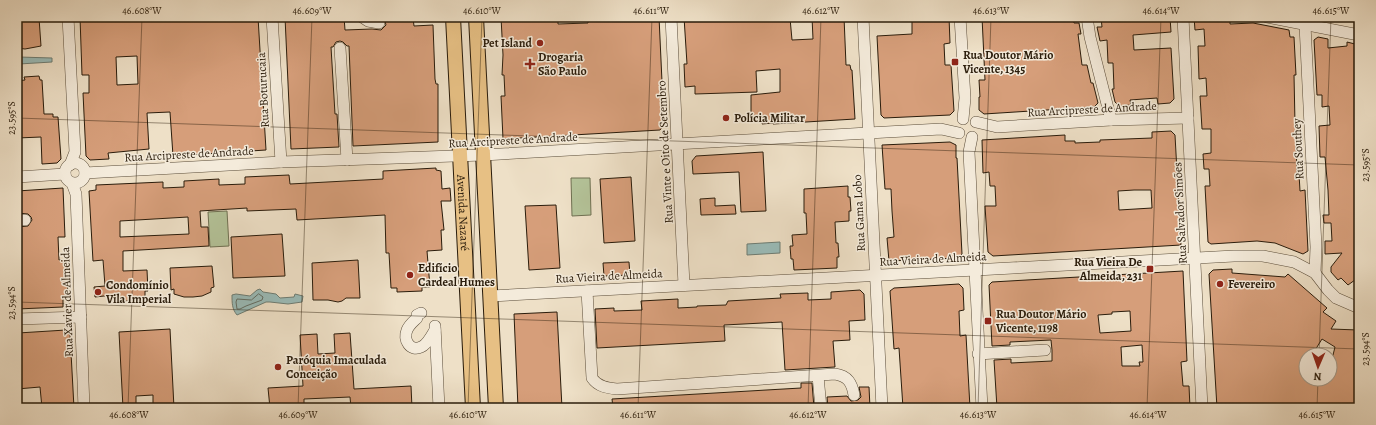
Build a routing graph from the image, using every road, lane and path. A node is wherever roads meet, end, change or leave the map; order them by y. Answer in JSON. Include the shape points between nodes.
{"nodes":[{"id":1,"x":68,"y":17,"type":"edge"},
{"id":2,"x":272,"y":17,"type":"edge"},
{"id":3,"x":362,"y":17,"type":"edge"},
{"id":4,"x":453,"y":17,"type":"edge"},
{"id":5,"x":476,"y":17,"type":"edge"},
{"id":6,"x":671,"y":17,"type":"edge"},
{"id":7,"x":863,"y":17,"type":"edge"},
{"id":8,"x":960,"y":17,"type":"edge"},
{"id":9,"x":1087,"y":17,"type":"edge"},
{"id":10,"x":1183,"y":17,"type":"edge"},
{"id":11,"x":1267,"y":17,"type":"edge"},
{"id":12,"x":379,"y":23,"type":"dead end"},
{"id":13,"x":1305,"y":25,"type":"junction"},
{"id":14,"x":1359,"y":35,"type":"edge"},
{"id":15,"x":340,"y":48,"type":"dead end"},
{"id":16,"x":1188,"y":118,"type":"junction"},
{"id":17,"x":968,"y":120,"type":"junction"},
{"id":18,"x":1111,"y":120,"type":"junction"},
{"id":19,"x":997,"y":126,"type":"junction"},
{"id":20,"x":941,"y":129,"type":"junction"},
{"id":21,"x":868,"y":132,"type":"junction"},
{"id":22,"x":967,"y":136,"type":"junction"},
{"id":23,"x":678,"y":144,"type":"junction"},
{"id":24,"x":483,"y":155,"type":"junction"},
{"id":25,"x":460,"y":156,"type":"junction"},
{"id":26,"x":347,"y":160,"type":"junction"},
{"id":27,"x":280,"y":162,"type":"junction"},
{"id":28,"x":76,"y":173,"type":"junction"},
{"id":29,"x":17,"y":177,"type":"edge"},
{"id":30,"x":1195,"y":258,"type":"junction"},
{"id":31,"x":976,"y":269,"type":"junction"},
{"id":32,"x":1315,"y":272,"type":"junction"},
{"id":33,"x":875,"y":275,"type":"junction"},
{"id":34,"x":684,"y":285,"type":"junction"},
{"id":35,"x":587,"y":290,"type":"junction"},
{"id":36,"x":490,"y":296,"type":"junction"},
{"id":37,"x":1359,"y":308,"type":"edge"},
{"id":38,"x":421,"y":313,"type":"dead end"},
{"id":39,"x":81,"y":317,"type":"junction"},
{"id":40,"x":17,"y":319,"type":"edge"},
{"id":41,"x":1045,"y":350,"type":"dead end"},
{"id":42,"x":978,"y":354,"type":"junction"},
{"id":43,"x":818,"y":376,"type":"junction"},
{"id":44,"x":854,"y":395,"type":"dead end"},
{"id":45,"x":84,"y":408,"type":"edge"},
{"id":46,"x":439,"y":408,"type":"edge"},
{"id":47,"x":473,"y":408,"type":"edge"},
{"id":48,"x":496,"y":408,"type":"edge"},
{"id":49,"x":821,"y":408,"type":"edge"},
{"id":50,"x":882,"y":408,"type":"edge"},
{"id":51,"x":982,"y":408,"type":"edge"},
{"id":52,"x":1202,"y":408,"type":"edge"}],
"edges":[{"from":1,"to":28,"type":"street","name":"Rua Xavier de Almeida"},
{"from":2,"to":27,"type":"street","name":"Rua Boturucaia"},
{"from":3,"to":12,"type":"street"},
{"from":4,"to":25,"type":"main road","name":"Avenida Nazaré"},
{"from":5,"to":24,"type":"main road","name":"Avenida Nazaré"},
{"from":6,"to":23,"type":"street","name":"Rua Vinte e Oito de Setembro"},
{"from":7,"to":21,"type":"street","name":"Rua Gama Lobo"},
{"from":8,"to":17,"type":"street"},
{"from":9,"to":18,"type":"street"},
{"from":10,"to":16,"type":"street","name":"Rua Salvador Simões"},
{"from":11,"to":13,"type":"street"},
{"from":13,"to":14,"type":"street"},
{"from":13,"to":32,"type":"street","name":"Rua Southey","via":[[1316,247]]},
{"from":15,"to":26,"type":"street"},
{"from":16,"to":18,"type":"street","name":"Rua Arcipreste de Andrade"},
{"from":16,"to":30,"type":"street","name":"Rua Salvador Simões"},
{"from":17,"to":19,"type":"street","name":"Rua Arcipreste de Andrade"},
{"from":17,"to":20,"type":"street","name":"Rua Arcipreste de Andrade"},
{"from":17,"to":22,"type":"street","via":[[977,127]]},
{"from":17,"to":22,"type":"street","via":[[958,125]]},
{"from":18,"to":19,"type":"street","name":"Rua Arcipreste de Andrade"},
{"from":19,"to":22,"type":"street","name":"Rua Arcipreste de Andrade"},
{"from":20,"to":21,"type":"street","name":"Rua Arcipreste de Andrade"},
{"from":20,"to":22,"type":"street","name":"Rua Arcipreste de Andrade"},
{"from":21,"to":23,"type":"street","name":"Rua Arcipreste de Andrade"},
{"from":21,"to":33,"type":"street","name":"Rua Gama Lobo"},
{"from":22,"to":31,"type":"street"},
{"from":23,"to":24,"type":"street","name":"Rua Arcipreste de Andrade"},
{"from":23,"to":34,"type":"street","name":"Rua Vinte e Oito de Setembro"},
{"from":24,"to":25,"type":"street","name":"Rua Arcipreste de Andrade"},
{"from":24,"to":36,"type":"main road","name":"Avenida Nazaré"},
{"from":25,"to":26,"type":"street","name":"Rua Arcipreste de Andrade"},
{"from":25,"to":47,"type":"main road","name":"Avenida Nazaré"},
{"from":26,"to":27,"type":"street","name":"Rua Arcipreste de Andrade"},
{"from":27,"to":28,"type":"street","name":"Rua Arcipreste de Andrade","via":[[171,164]]},
{"from":28,"to":29,"type":"street","name":"Rua Arcipreste de Andrade"},
{"from":28,"to":39,"type":"street","name":"Rua Xavier de Almeida"},
{"from":30,"to":31,"type":"street","name":"Rua Vieira de Almeida"},
{"from":30,"to":32,"type":"street","name":"Rua Vieira de Almeida","via":[[1263,256],[1294,262]]},
{"from":30,"to":52,"type":"street","name":"Rua Salvador Simões"},
{"from":31,"to":33,"type":"street","name":"Rua Vieira de Almeida"},
{"from":31,"to":42,"type":"street"},
{"from":32,"to":37,"type":"street","name":"Rua Vieira de Almeida","via":[[1336,298]]},
{"from":33,"to":34,"type":"street","name":"Rua Vieira de Almeida"},
{"from":33,"to":50,"type":"street","name":"Rua Gama Lobo"},
{"from":34,"to":35,"type":"street","name":"Rua Vieira de Almeida"},
{"from":35,"to":36,"type":"street","name":"Rua Vieira de Almeida"},
{"from":35,"to":43,"type":"street","via":[[592,378],[603,387],[617,389]]},
{"from":36,"to":48,"type":"main road","name":"Avenida Nazaré"},
{"from":38,"to":46,"type":"street","via":[[416,315],[417,318],[407,330],[405,340],[412,347],[423,347],[435,328]]},
{"from":39,"to":40,"type":"street"},
{"from":39,"to":45,"type":"street","name":"Rua Xavier de Almeida"},
{"from":41,"to":42,"type":"street"},
{"from":42,"to":51,"type":"street"},
{"from":43,"to":44,"type":"street","via":[[841,375],[852,385]]},
{"from":43,"to":49,"type":"street"}]}
